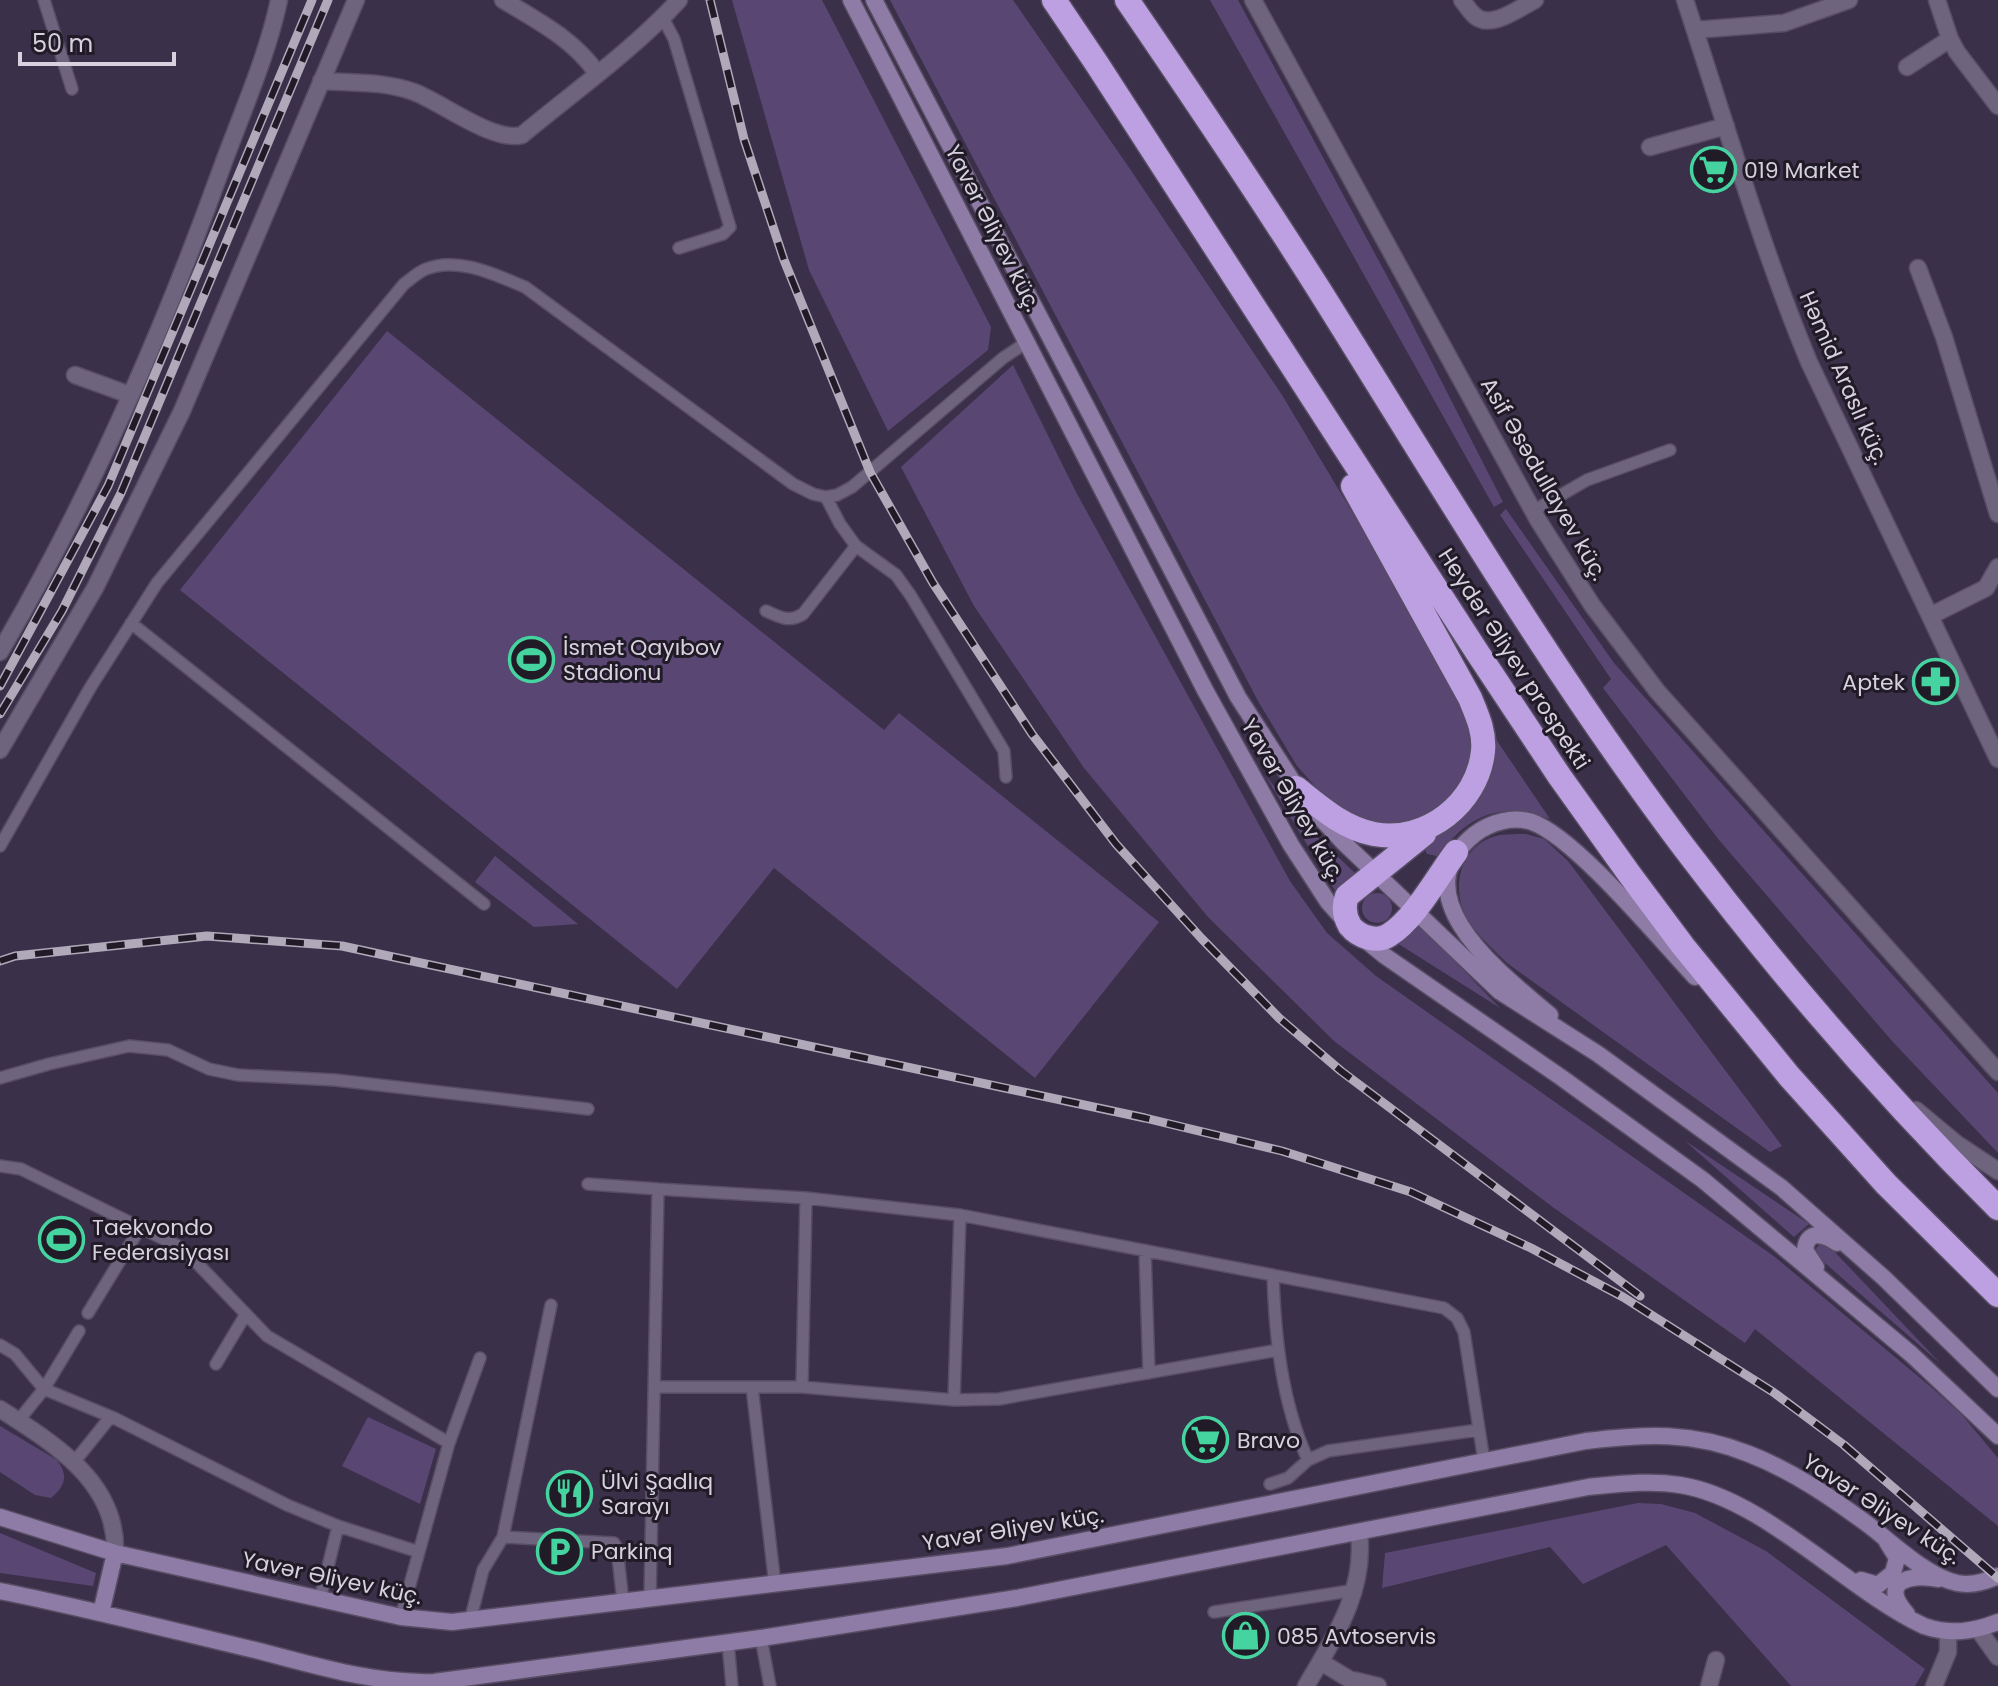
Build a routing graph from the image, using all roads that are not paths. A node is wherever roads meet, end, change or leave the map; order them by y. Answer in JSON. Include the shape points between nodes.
{"nodes":[{"id":1,"x":44,"y":0,"type":"edge"},
{"id":2,"x":279,"y":0,"type":"edge"},
{"id":3,"x":356,"y":0,"type":"edge"},
{"id":4,"x":503,"y":0,"type":"edge"},
{"id":5,"x":679,"y":0,"type":"edge"},
{"id":6,"x":851,"y":0,"type":"edge"},
{"id":7,"x":874,"y":0,"type":"edge"},
{"id":8,"x":1054,"y":0,"type":"edge"},
{"id":9,"x":1127,"y":0,"type":"edge"},
{"id":10,"x":1253,"y":0,"type":"edge"},
{"id":11,"x":1462,"y":0,"type":"edge"},
{"id":12,"x":1535,"y":0,"type":"edge"},
{"id":13,"x":1685,"y":0,"type":"edge"},
{"id":14,"x":1849,"y":0,"type":"edge"},
{"id":15,"x":1937,"y":0,"type":"edge"},
{"id":16,"x":663,"y":18,"type":"junction"},
{"id":17,"x":1695,"y":30,"type":"junction"},
{"id":18,"x":1950,"y":39,"type":"junction"},
{"id":19,"x":1907,"y":67,"type":"dead end"},
{"id":20,"x":597,"y":73,"type":"junction"},
{"id":21,"x":321,"y":81,"type":"junction"},
{"id":22,"x":72,"y":89,"type":"dead end"},
{"id":23,"x":1998,"y":106,"type":"edge"},
{"id":24,"x":1726,"y":126,"type":"junction"},
{"id":25,"x":1650,"y":147,"type":"dead end"},
{"id":26,"x":679,"y":248,"type":"dead end"},
{"id":27,"x":1918,"y":268,"type":"dead end"},
{"id":28,"x":1245,"y":292,"type":"junction"},
{"id":29,"x":1027,"y":342,"type":"junction"},
{"id":30,"x":75,"y":375,"type":"dead end"},
{"id":31,"x":130,"y":395,"type":"junction"},
{"id":32,"x":1670,"y":450,"type":"dead end"},
{"id":33,"x":826,"y":497,"type":"junction"},
{"id":34,"x":1533,"y":511,"type":"junction"},
{"id":35,"x":1998,"y":514,"type":"edge"},
{"id":36,"x":856,"y":546,"type":"junction"},
{"id":37,"x":1998,"y":567,"type":"edge"},
{"id":38,"x":1992,"y":591,"type":"edge"},
{"id":39,"x":766,"y":611,"type":"dead end"},
{"id":40,"x":1930,"y":616,"type":"junction"},
{"id":41,"x":131,"y":623,"type":"junction"},
{"id":42,"x":0,"y":652,"type":"edge"},
{"id":43,"x":0,"y":750,"type":"edge"},
{"id":44,"x":1998,"y":759,"type":"edge"},
{"id":45,"x":1006,"y":777,"type":"dead end"},
{"id":46,"x":1296,"y":788,"type":"junction"},
{"id":47,"x":1435,"y":825,"type":"junction"},
{"id":48,"x":0,"y":846,"type":"edge"},
{"id":49,"x":1456,"y":852,"type":"junction"},
{"id":50,"x":1375,"y":871,"type":"junction"},
{"id":51,"x":484,"y":904,"type":"dead end"},
{"id":52,"x":1414,"y":909,"type":"junction"},
{"id":53,"x":1353,"y":930,"type":"junction"},
{"id":54,"x":1976,"y":1051,"type":"junction"},
{"id":55,"x":1851,"y":1053,"type":"junction"},
{"id":56,"x":1598,"y":1054,"type":"junction"},
{"id":57,"x":1998,"y":1072,"type":"edge"},
{"id":58,"x":1789,"y":1076,"type":"junction"},
{"id":59,"x":0,"y":1078,"type":"edge"},
{"id":60,"x":1998,"y":1080,"type":"edge"},
{"id":61,"x":588,"y":1109,"type":"dead end"},
{"id":62,"x":0,"y":1166,"type":"edge"},
{"id":63,"x":1998,"y":1169,"type":"edge"},
{"id":64,"x":588,"y":1184,"type":"dead end"},
{"id":65,"x":658,"y":1189,"type":"junction"},
{"id":66,"x":806,"y":1198,"type":"junction"},
{"id":67,"x":1998,"y":1208,"type":"edge"},
{"id":68,"x":960,"y":1215,"type":"junction"},
{"id":69,"x":140,"y":1228,"type":"junction"},
{"id":70,"x":1145,"y":1251,"type":"junction"},
{"id":71,"x":1273,"y":1275,"type":"junction"},
{"id":72,"x":1884,"y":1278,"type":"junction"},
{"id":73,"x":1998,"y":1295,"type":"edge"},
{"id":74,"x":551,"y":1305,"type":"dead end"},
{"id":75,"x":88,"y":1313,"type":"dead end"},
{"id":76,"x":1864,"y":1313,"type":"junction"},
{"id":77,"x":246,"y":1314,"type":"junction"},
{"id":78,"x":79,"y":1331,"type":"dead end"},
{"id":79,"x":0,"y":1345,"type":"edge"},
{"id":80,"x":1278,"y":1350,"type":"junction"},
{"id":81,"x":480,"y":1358,"type":"dead end"},
{"id":82,"x":216,"y":1364,"type":"dead end"},
{"id":83,"x":1149,"y":1373,"type":"junction"},
{"id":84,"x":656,"y":1387,"type":"junction"},
{"id":85,"x":752,"y":1387,"type":"junction"},
{"id":86,"x":802,"y":1387,"type":"junction"},
{"id":87,"x":44,"y":1389,"type":"junction"},
{"id":88,"x":1998,"y":1389,"type":"edge"},
{"id":89,"x":954,"y":1400,"type":"junction"},
{"id":90,"x":0,"y":1409,"type":"edge"},
{"id":91,"x":114,"y":1418,"type":"junction"},
{"id":92,"x":18,"y":1421,"type":"junction"},
{"id":93,"x":1478,"y":1430,"type":"junction"},
{"id":94,"x":1998,"y":1436,"type":"edge"},
{"id":95,"x":449,"y":1443,"type":"junction"},
{"id":96,"x":1308,"y":1460,"type":"junction"},
{"id":97,"x":75,"y":1461,"type":"junction"},
{"id":98,"x":1484,"y":1461,"type":"junction"},
{"id":99,"x":1270,"y":1484,"type":"dead end"},
{"id":100,"x":1849,"y":1511,"type":"junction"},
{"id":101,"x":0,"y":1517,"type":"edge"},
{"id":102,"x":338,"y":1526,"type":"junction"},
{"id":103,"x":1359,"y":1533,"type":"junction"},
{"id":104,"x":503,"y":1537,"type":"junction"},
{"id":105,"x":419,"y":1552,"type":"junction"},
{"id":106,"x":115,"y":1553,"type":"junction"},
{"id":107,"x":1824,"y":1561,"type":"junction"},
{"id":108,"x":1998,"y":1576,"type":"edge"},
{"id":109,"x":1956,"y":1583,"type":"junction"},
{"id":110,"x":775,"y":1585,"type":"junction"},
{"id":111,"x":1356,"y":1590,"type":"junction"},
{"id":112,"x":0,"y":1591,"type":"edge"},
{"id":113,"x":320,"y":1599,"type":"junction"},
{"id":114,"x":650,"y":1600,"type":"junction"},
{"id":115,"x":623,"y":1602,"type":"junction"},
{"id":116,"x":1214,"y":1612,"type":"dead end"},
{"id":117,"x":101,"y":1613,"type":"junction"},
{"id":118,"x":401,"y":1617,"type":"junction"},
{"id":119,"x":470,"y":1621,"type":"junction"},
{"id":120,"x":1913,"y":1621,"type":"junction"},
{"id":121,"x":1998,"y":1622,"type":"edge"},
{"id":122,"x":1978,"y":1629,"type":"junction"},
{"id":123,"x":1948,"y":1632,"type":"junction"},
{"id":124,"x":761,"y":1638,"type":"junction"},
{"id":125,"x":728,"y":1643,"type":"junction"},
{"id":126,"x":1998,"y":1657,"type":"edge"},
{"id":127,"x":1716,"y":1660,"type":"dead end"},
{"id":128,"x":1321,"y":1662,"type":"junction"},
{"id":129,"x":467,"y":1682,"type":"edge"},
{"id":130,"x":732,"y":1686,"type":"edge"},
{"id":131,"x":770,"y":1686,"type":"edge"},
{"id":132,"x":1306,"y":1686,"type":"edge"},
{"id":133,"x":1378,"y":1686,"type":"edge"},
{"id":134,"x":1709,"y":1686,"type":"edge"},
{"id":135,"x":1934,"y":1686,"type":"edge"}],
"edges":[{"from":1,"to":22,"type":"lane"},
{"from":2,"to":31,"type":"street","via":[[189,258]]},
{"from":3,"to":21,"type":"street"},
{"from":4,"to":20,"type":"street","via":[[557,32]]},
{"from":5,"to":16,"type":"street"},
{"from":6,"to":29,"type":"main road","name":"Yavər Əliyev küç."},
{"from":7,"to":46,"type":"main road","name":"Yavər Əliyev küç.","via":[[1238,697]]},
{"from":8,"to":28,"type":"highway","name":"Heydər Əliyev prospekti"},
{"from":9,"to":55,"type":"highway","name":"Heydər Əliyev prospekti","via":[[1591,716],[1691,856]]},
{"from":10,"to":34,"type":"street","name":"Asif Əsədullayev küç."},
{"from":11,"to":12,"type":"street","via":[[1475,17],[1487,21]]},
{"from":13,"to":17,"type":"street","name":"Həmid Araslı küç."},
{"from":14,"to":17,"type":"street","via":[[1784,23]]},
{"from":15,"to":18,"type":"street"},
{"from":16,"to":20,"type":"street"},
{"from":16,"to":26,"type":"lane","via":[[674,39],[730,227]]},
{"from":17,"to":24,"type":"street","name":"Həmid Araslı küç."},
{"from":18,"to":19,"type":"street"},
{"from":18,"to":23,"type":"street"},
{"from":20,"to":21,"type":"street","via":[[513,137],[388,84]]},
{"from":21,"to":43,"type":"street","via":[[182,411],[95,588]]},
{"from":24,"to":25,"type":"street"},
{"from":24,"to":40,"type":"street","name":"Həmid Araslı küç.","via":[[1791,319]]},
{"from":27,"to":35,"type":"street"},
{"from":28,"to":47,"type":"highway","via":[[1477,714],[1483,734],[1479,770],[1453,810]]},
{"from":28,"to":58,"type":"highway","name":"Heydər Əliyev prospekti","via":[[1560,777],[1683,946]]},
{"from":29,"to":33,"type":"lane","via":[[852,487]]},
{"from":29,"to":53,"type":"main road","name":"Yavər Əliyev küç.","via":[[1237,751],[1310,877]]},
{"from":30,"to":31,"type":"street"},
{"from":31,"to":42,"type":"street","via":[[65,537]]},
{"from":32,"to":34,"type":"lane","via":[[1587,480]]},
{"from":33,"to":36,"type":"lane"},
{"from":33,"to":41,"type":"lane","via":[[793,484],[535,293],[487,271],[448,265],[424,269],[404,284],[157,583]]},
{"from":34,"to":54,"type":"street","name":"Asif Əsədullayev küç.","via":[[1592,605],[1657,691]]},
{"from":36,"to":39,"type":"lane","via":[[803,614],[787,620]]},
{"from":36,"to":45,"type":"lane","via":[[896,575],[911,596],[1004,751]]},
{"from":37,"to":38,"type":"street"},
{"from":38,"to":40,"type":"street"},
{"from":40,"to":44,"type":"street","name":"Həmid Araslı küç."},
{"from":41,"to":48,"type":"lane"},
{"from":41,"to":51,"type":"lane"},
{"from":46,"to":47,"type":"highway","via":[[1345,824],[1375,834],[1408,835]]},
{"from":46,"to":50,"type":"main road","name":"Yavər Əliyev küç."},
{"from":47,"to":50,"type":"highway"},
{"from":49,"to":52,"type":"highway"},
{"from":49,"to":56,"type":"main road","via":[[1447,890],[1462,930],[1490,962]]},
{"from":49,"to":58,"type":"main road","via":[[1496,822],[1529,821],[1545,828],[1604,881]]},
{"from":50,"to":52,"type":"main road","name":"Yavər Əliyev küç."},
{"from":50,"to":53,"type":"highway","via":[[1344,903]]},
{"from":52,"to":53,"type":"highway","via":[[1382,939]]},
{"from":52,"to":56,"type":"main road","name":"Yavər Əliyev küç.","via":[[1499,991]]},
{"from":53,"to":76,"type":"main road","name":"Yavər Əliyev küç.","via":[[1703,1180]]},
{"from":54,"to":57,"type":"street","name":"Asif Əsədullayev küç."},
{"from":54,"to":60,"type":"street"},
{"from":55,"to":63,"type":"street","via":[[1976,1158]]},
{"from":55,"to":67,"type":"highway","name":"Heydər Əliyev prospekti"},
{"from":56,"to":72,"type":"main road","name":"Yavər Əliyev küç.","via":[[1758,1170]]},
{"from":58,"to":73,"type":"highway","name":"Heydər Əliyev prospekti","via":[[1886,1184]]},
{"from":59,"to":61,"type":"lane","via":[[129,1046],[168,1050],[209,1069],[238,1075],[335,1080]]},
{"from":62,"to":69,"type":"lane","via":[[21,1169]]},
{"from":64,"to":65,"type":"lane"},
{"from":65,"to":66,"type":"lane"},
{"from":65,"to":84,"type":"lane"},
{"from":66,"to":68,"type":"lane"},
{"from":66,"to":86,"type":"lane"},
{"from":68,"to":70,"type":"lane"},
{"from":68,"to":89,"type":"lane"},
{"from":69,"to":75,"type":"lane"},
{"from":69,"to":77,"type":"lane","via":[[176,1245]]},
{"from":70,"to":71,"type":"lane"},
{"from":70,"to":83,"type":"lane"},
{"from":71,"to":80,"type":"lane"},
{"from":71,"to":93,"type":"lane","via":[[1444,1308],[1464,1332]]},
{"from":72,"to":76,"type":"main road","via":[[1823,1235],[1812,1236],[1805,1245],[1812,1263]]},
{"from":72,"to":88,"type":"main road","name":"Yavər Əliyev küç."},
{"from":74,"to":104,"type":"lane"},
{"from":76,"to":94,"type":"main road","name":"Yavər Əliyev küç."},
{"from":77,"to":82,"type":"lane"},
{"from":77,"to":95,"type":"lane","via":[[283,1347]]},
{"from":78,"to":87,"type":"lane"},
{"from":79,"to":87,"type":"lane","via":[[15,1354]]},
{"from":80,"to":83,"type":"lane"},
{"from":80,"to":96,"type":"lane","via":[[1296,1434]]},
{"from":81,"to":95,"type":"lane"},
{"from":83,"to":89,"type":"lane","via":[[999,1399]]},
{"from":84,"to":85,"type":"lane"},
{"from":84,"to":114,"type":"lane"},
{"from":85,"to":86,"type":"lane"},
{"from":85,"to":110,"type":"lane"},
{"from":86,"to":89,"type":"lane"},
{"from":87,"to":91,"type":"lane"},
{"from":87,"to":92,"type":"lane"},
{"from":90,"to":92,"type":"street"},
{"from":91,"to":97,"type":"lane"},
{"from":91,"to":102,"type":"lane"},
{"from":92,"to":97,"type":"street"},
{"from":93,"to":96,"type":"lane","via":[[1328,1451]]},
{"from":93,"to":98,"type":"lane"},
{"from":95,"to":105,"type":"lane"},
{"from":96,"to":99,"type":"lane","via":[[1288,1478]]},
{"from":97,"to":106,"type":"street","via":[[111,1514]]},
{"from":98,"to":100,"type":"main road","name":"Yavər Əliyev küç.","via":[[1625,1436],[1697,1438],[1775,1466]]},
{"from":98,"to":110,"type":"main road","name":"Yavər Əliyev küç.","via":[[1020,1554]]},
{"from":100,"to":107,"type":"main road","via":[[1890,1545],[1896,1567],[1885,1582],[1872,1584]]},
{"from":100,"to":109,"type":"main road","name":"Yavər Əliyev küç.","via":[[1932,1572]]},
{"from":101,"to":106,"type":"main road","name":"Yavər Əliyev küç."},
{"from":102,"to":105,"type":"lane"},
{"from":102,"to":113,"type":"lane"},
{"from":103,"to":107,"type":"main road","via":[[1588,1487],[1659,1482],[1684,1485],[1743,1508]]},
{"from":103,"to":111,"type":"street"},
{"from":103,"to":124,"type":"main road","via":[[1017,1598]]},
{"from":104,"to":115,"type":"lane","via":[[614,1543]]},
{"from":104,"to":119,"type":"lane","via":[[483,1570]]},
{"from":105,"to":118,"type":"lane"},
{"from":106,"to":113,"type":"main road","name":"Yavər Əliyev küç."},
{"from":106,"to":117,"type":"main road"},
{"from":107,"to":120,"type":"main road"},
{"from":108,"to":109,"type":"main road","name":"Yavər Əliyev küç."},
{"from":109,"to":120,"type":"main road","via":[[1906,1578],[1896,1591],[1897,1600]]},
{"from":110,"to":114,"type":"main road","name":"Yavər Əliyev küç."},
{"from":111,"to":116,"type":"lane"},
{"from":111,"to":128,"type":"street"},
{"from":112,"to":117,"type":"main road"},
{"from":113,"to":118,"type":"main road","name":"Yavər Əliyev küç."},
{"from":114,"to":115,"type":"main road","name":"Yavər Əliyev küç."},
{"from":115,"to":119,"type":"main road","name":"Yavər Əliyev küç."},
{"from":117,"to":129,"type":"main road","via":[[384,1680]]},
{"from":118,"to":119,"type":"main road","name":"Yavər Əliyev küç."},
{"from":120,"to":123,"type":"main road"},
{"from":121,"to":122,"type":"main road"},
{"from":122,"to":123,"type":"main road"},
{"from":122,"to":126,"type":"street"},
{"from":123,"to":135,"type":"street","via":[[1948,1652]]},
{"from":124,"to":125,"type":"main road"},
{"from":124,"to":131,"type":"lane"},
{"from":125,"to":129,"type":"main road"},
{"from":125,"to":130,"type":"lane"},
{"from":127,"to":134,"type":"street"},
{"from":128,"to":132,"type":"street"},
{"from":128,"to":133,"type":"street","via":[[1349,1679]]}]}
